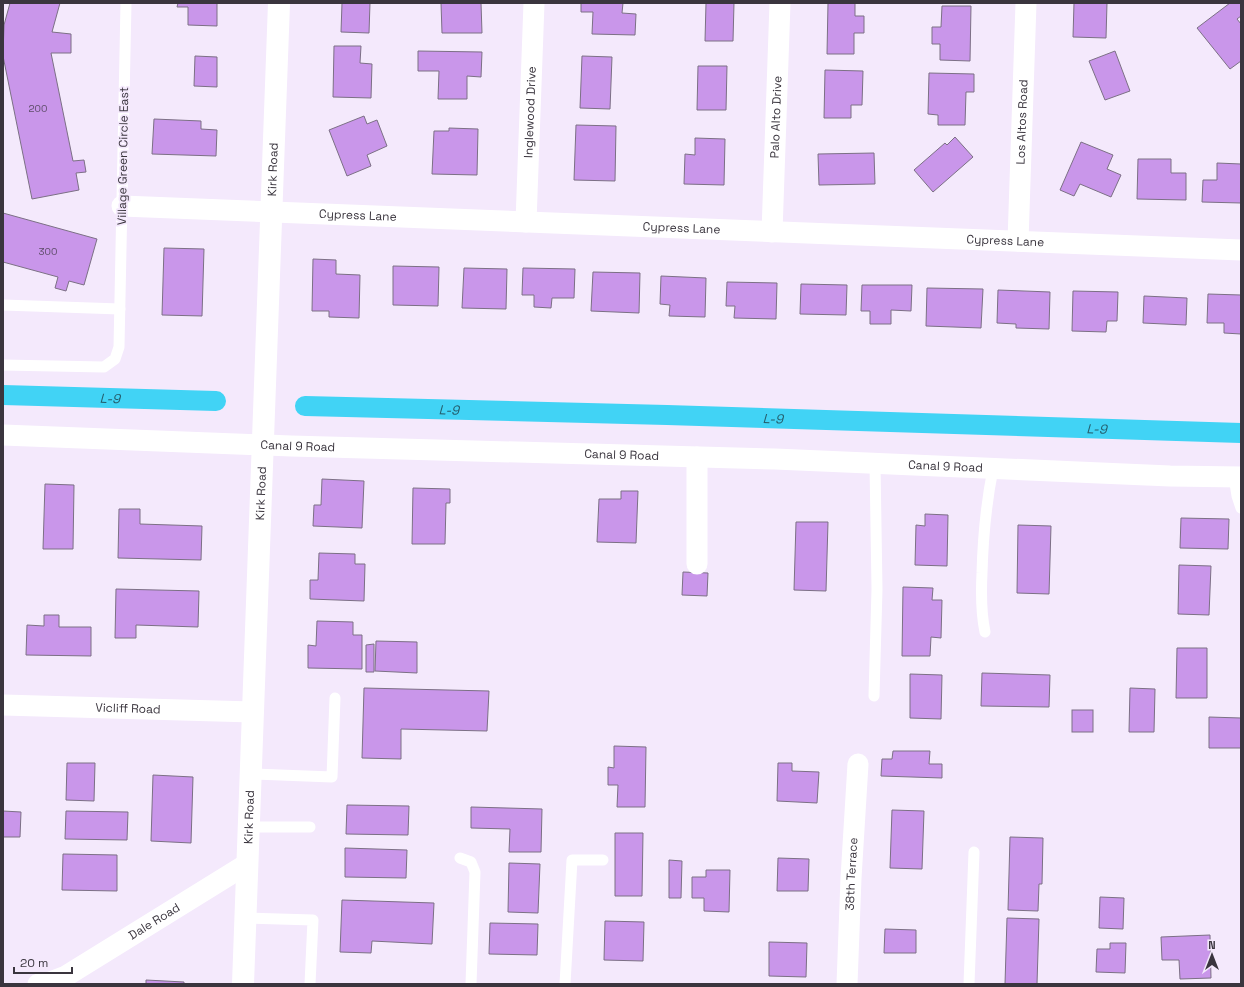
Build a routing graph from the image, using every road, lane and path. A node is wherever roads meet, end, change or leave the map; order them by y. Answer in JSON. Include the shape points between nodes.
{"nodes":[{"id":1,"x":126,"y":3,"type":"edge"},
{"id":2,"x":279,"y":3,"type":"edge"},
{"id":3,"x":534,"y":3,"type":"edge"},
{"id":4,"x":780,"y":3,"type":"edge"},
{"id":5,"x":1026,"y":3,"type":"edge"},
{"id":6,"x":122,"y":206,"type":"junction"},
{"id":7,"x":271,"y":212,"type":"junction"},
{"id":8,"x":526,"y":222,"type":"junction"},
{"id":9,"x":772,"y":232,"type":"junction"},
{"id":10,"x":1018,"y":241,"type":"junction"},
{"id":11,"x":1241,"y":250,"type":"edge"},
{"id":12,"x":3,"y":305,"type":"edge"},
{"id":13,"x":120,"y":310,"type":"junction"},
{"id":14,"x":3,"y":364,"type":"edge"},
{"id":15,"x":3,"y":435,"type":"edge"},
{"id":16,"x":263,"y":445,"type":"junction"},
{"id":17,"x":697,"y":457,"type":"junction"},
{"id":18,"x":875,"y":464,"type":"junction"},
{"id":19,"x":993,"y":469,"type":"junction"},
{"id":20,"x":1238,"y":477,"type":"edge"},
{"id":21,"x":1241,"y":508,"type":"edge"},
{"id":22,"x":697,"y":564,"type":"dead end"},
{"id":23,"x":984,"y":632,"type":"dead end"},
{"id":24,"x":874,"y":696,"type":"dead end"},
{"id":25,"x":335,"y":698,"type":"dead end"},
{"id":26,"x":3,"y":705,"type":"edge"},
{"id":27,"x":253,"y":712,"type":"junction"},
{"id":28,"x":858,"y":764,"type":"dead end"},
{"id":29,"x":251,"y":774,"type":"junction"},
{"id":30,"x":249,"y":827,"type":"junction"},
{"id":31,"x":310,"y":827,"type":"dead end"},
{"id":32,"x":974,"y":852,"type":"dead end"},
{"id":33,"x":460,"y":858,"type":"dead end"},
{"id":34,"x":603,"y":860,"type":"dead end"},
{"id":35,"x":247,"y":864,"type":"junction"},
{"id":36,"x":245,"y":918,"type":"junction"},
{"id":37,"x":38,"y":984,"type":"edge"},
{"id":38,"x":243,"y":984,"type":"edge"},
{"id":39,"x":310,"y":984,"type":"edge"},
{"id":40,"x":471,"y":984,"type":"edge"},
{"id":41,"x":565,"y":984,"type":"edge"},
{"id":42,"x":847,"y":984,"type":"edge"},
{"id":43,"x":969,"y":984,"type":"edge"}],
"edges":[{"from":1,"to":6,"type":"lane","name":"Village Green Circle East"},
{"from":2,"to":7,"type":"street","name":"Kirk Road"},
{"from":3,"to":8,"type":"street","name":"Inglewood Drive"},
{"from":4,"to":9,"type":"street","name":"Palo Alto Drive"},
{"from":5,"to":10,"type":"street","name":"Los Altos Road"},
{"from":6,"to":7,"type":"street","name":"Cypress Lane"},
{"from":6,"to":13,"type":"lane","name":"Village Green Circle East"},
{"from":7,"to":8,"type":"street","name":"Cypress Lane"},
{"from":7,"to":16,"type":"street","name":"Kirk Road"},
{"from":8,"to":9,"type":"street","name":"Cypress Lane"},
{"from":9,"to":10,"type":"street","name":"Cypress Lane"},
{"from":10,"to":11,"type":"street","name":"Cypress Lane"},
{"from":12,"to":13,"type":"lane"},
{"from":13,"to":14,"type":"lane","name":"Village Green Circle East","via":[[119,347],[114,359],[104,367]]},
{"from":15,"to":16,"type":"street","name":"Canal 9 Road"},
{"from":16,"to":17,"type":"street","name":"Canal 9 Road"},
{"from":16,"to":27,"type":"street","name":"Kirk Road"},
{"from":17,"to":18,"type":"street","name":"Canal 9 Road"},
{"from":17,"to":22,"type":"street"},
{"from":18,"to":19,"type":"street","name":"Canal 9 Road"},
{"from":18,"to":24,"type":"lane","via":[[877,589]]},
{"from":19,"to":20,"type":"street","name":"Canal 9 Road"},
{"from":19,"to":23,"type":"lane","via":[[983,530],[981,590]]},
{"from":20,"to":21,"type":"lane","via":[[1237,496]]},
{"from":25,"to":29,"type":"lane","via":[[332,777]]},
{"from":26,"to":27,"type":"street","name":"Vicliff Road"},
{"from":27,"to":29,"type":"street","name":"Kirk Road"},
{"from":28,"to":42,"type":"street","name":"38th Terrace"},
{"from":29,"to":30,"type":"street","name":"Kirk Road"},
{"from":30,"to":31,"type":"lane"},
{"from":30,"to":35,"type":"street","name":"Kirk Road"},
{"from":32,"to":43,"type":"lane"},
{"from":33,"to":40,"type":"lane","via":[[471,862],[475,872]]},
{"from":34,"to":41,"type":"lane","via":[[572,860]]},
{"from":35,"to":36,"type":"street","name":"Kirk Road"},
{"from":35,"to":37,"type":"street","name":"Dale Road","via":[[66,976]]},
{"from":36,"to":38,"type":"street","name":"Kirk Road"},
{"from":36,"to":39,"type":"lane","via":[[313,920]]}]}
